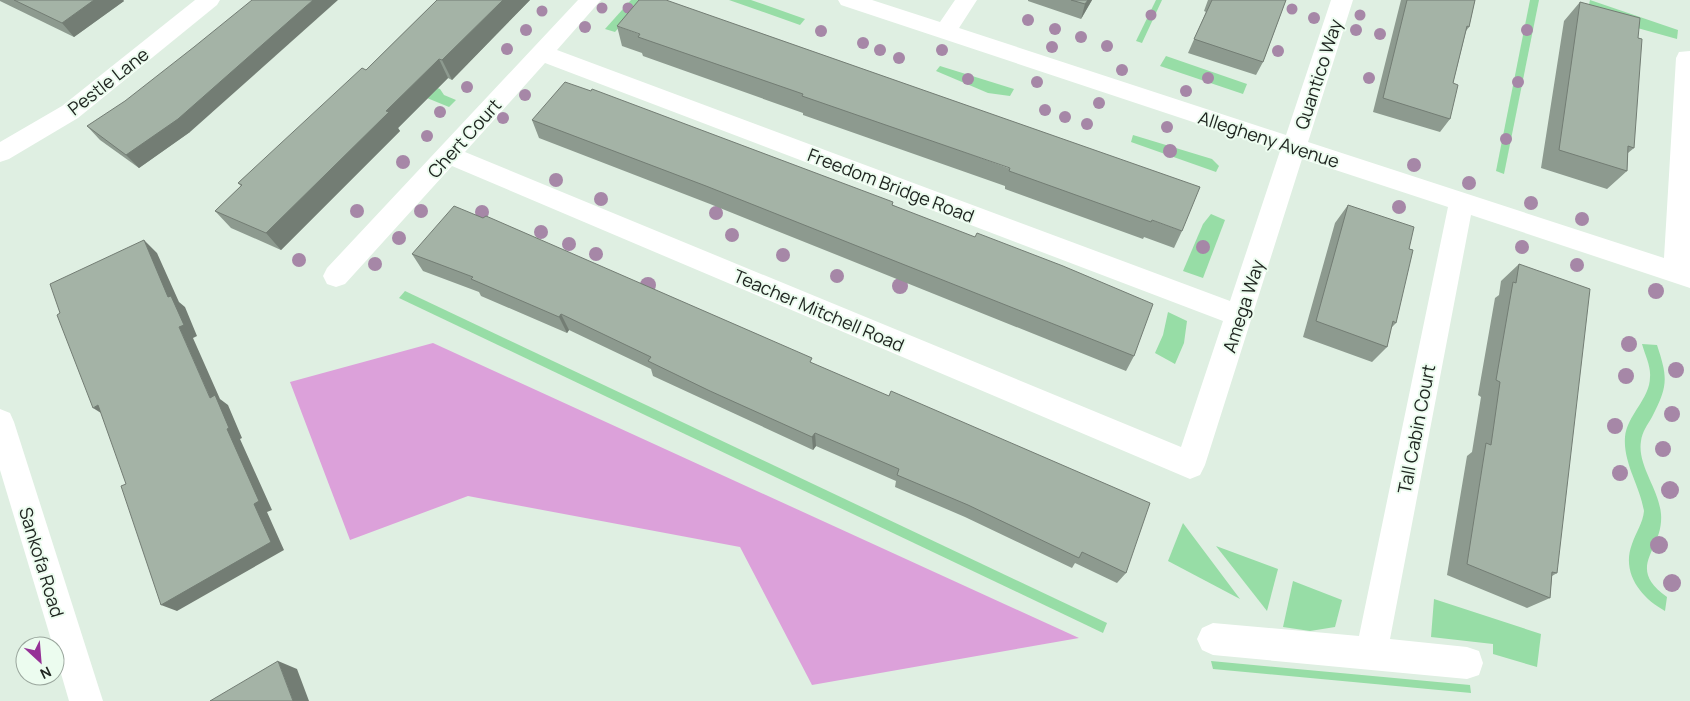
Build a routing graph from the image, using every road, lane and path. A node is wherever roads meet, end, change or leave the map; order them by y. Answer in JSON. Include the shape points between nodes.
{"nodes":[{"id":1,"x":209,"y":0,"type":"edge"},
{"id":2,"x":590,"y":0,"type":"edge"},
{"id":3,"x":849,"y":0,"type":"edge"},
{"id":4,"x":966,"y":0,"type":"edge"},
{"id":5,"x":1342,"y":0,"type":"edge"},
{"id":6,"x":946,"y":32,"type":"junction"},
{"id":7,"x":541,"y":53,"type":"junction"},
{"id":8,"x":1687,"y":58,"type":"dead end"},
{"id":9,"x":1294,"y":148,"type":"junction"},
{"id":10,"x":0,"y":153,"type":"edge"},
{"id":11,"x":449,"y":155,"type":"junction"},
{"id":12,"x":1461,"y":203,"type":"junction"},
{"id":13,"x":1683,"y":275,"type":"edge"},
{"id":14,"x":336,"y":276,"type":"dead end"},
{"id":15,"x":1240,"y":316,"type":"junction"},
{"id":16,"x":0,"y":422,"type":"edge"},
{"id":17,"x":5,"y":459,"type":"edge"},
{"id":18,"x":1190,"y":465,"type":"joint"},
{"id":19,"x":1213,"y":639,"type":"dead end"},
{"id":20,"x":1371,"y":655,"type":"junction"},
{"id":21,"x":1467,"y":662,"type":"dead end"},
{"id":22,"x":86,"y":701,"type":"edge"}],
"edges":[{"from":1,"to":10,"type":"street","name":"Pestle Lane","via":[[70,112]]},
{"from":2,"to":7,"type":"street","name":"Chert Court"},
{"from":3,"to":6,"type":"street","name":"Allegheny Avenue"},
{"from":4,"to":6,"type":"street"},
{"from":5,"to":9,"type":"street","name":"Quantico Way"},
{"from":6,"to":9,"type":"street","name":"Allegheny Avenue"},
{"from":7,"to":11,"type":"street","name":"Chert Court"},
{"from":7,"to":15,"type":"street","name":"Freedom Bridge Road"},
{"from":8,"to":13,"type":"street"},
{"from":9,"to":12,"type":"street","name":"Allegheny Avenue"},
{"from":9,"to":15,"type":"street","name":"Amega Way"},
{"from":11,"to":14,"type":"street","name":"Chert Court"},
{"from":11,"to":18,"type":"street","name":"Teacher Mitchell Road"},
{"from":12,"to":13,"type":"street","name":"Allegheny Avenue"},
{"from":12,"to":20,"type":"street","name":"Tall Cabin Court"},
{"from":15,"to":18,"type":"street","name":"Amega Way"},
{"from":16,"to":17,"type":"street","name":"Sankofa Road"},
{"from":17,"to":22,"type":"street","name":"Sankofa Road"},
{"from":19,"to":20,"type":"street"},
{"from":20,"to":21,"type":"street"}]}
